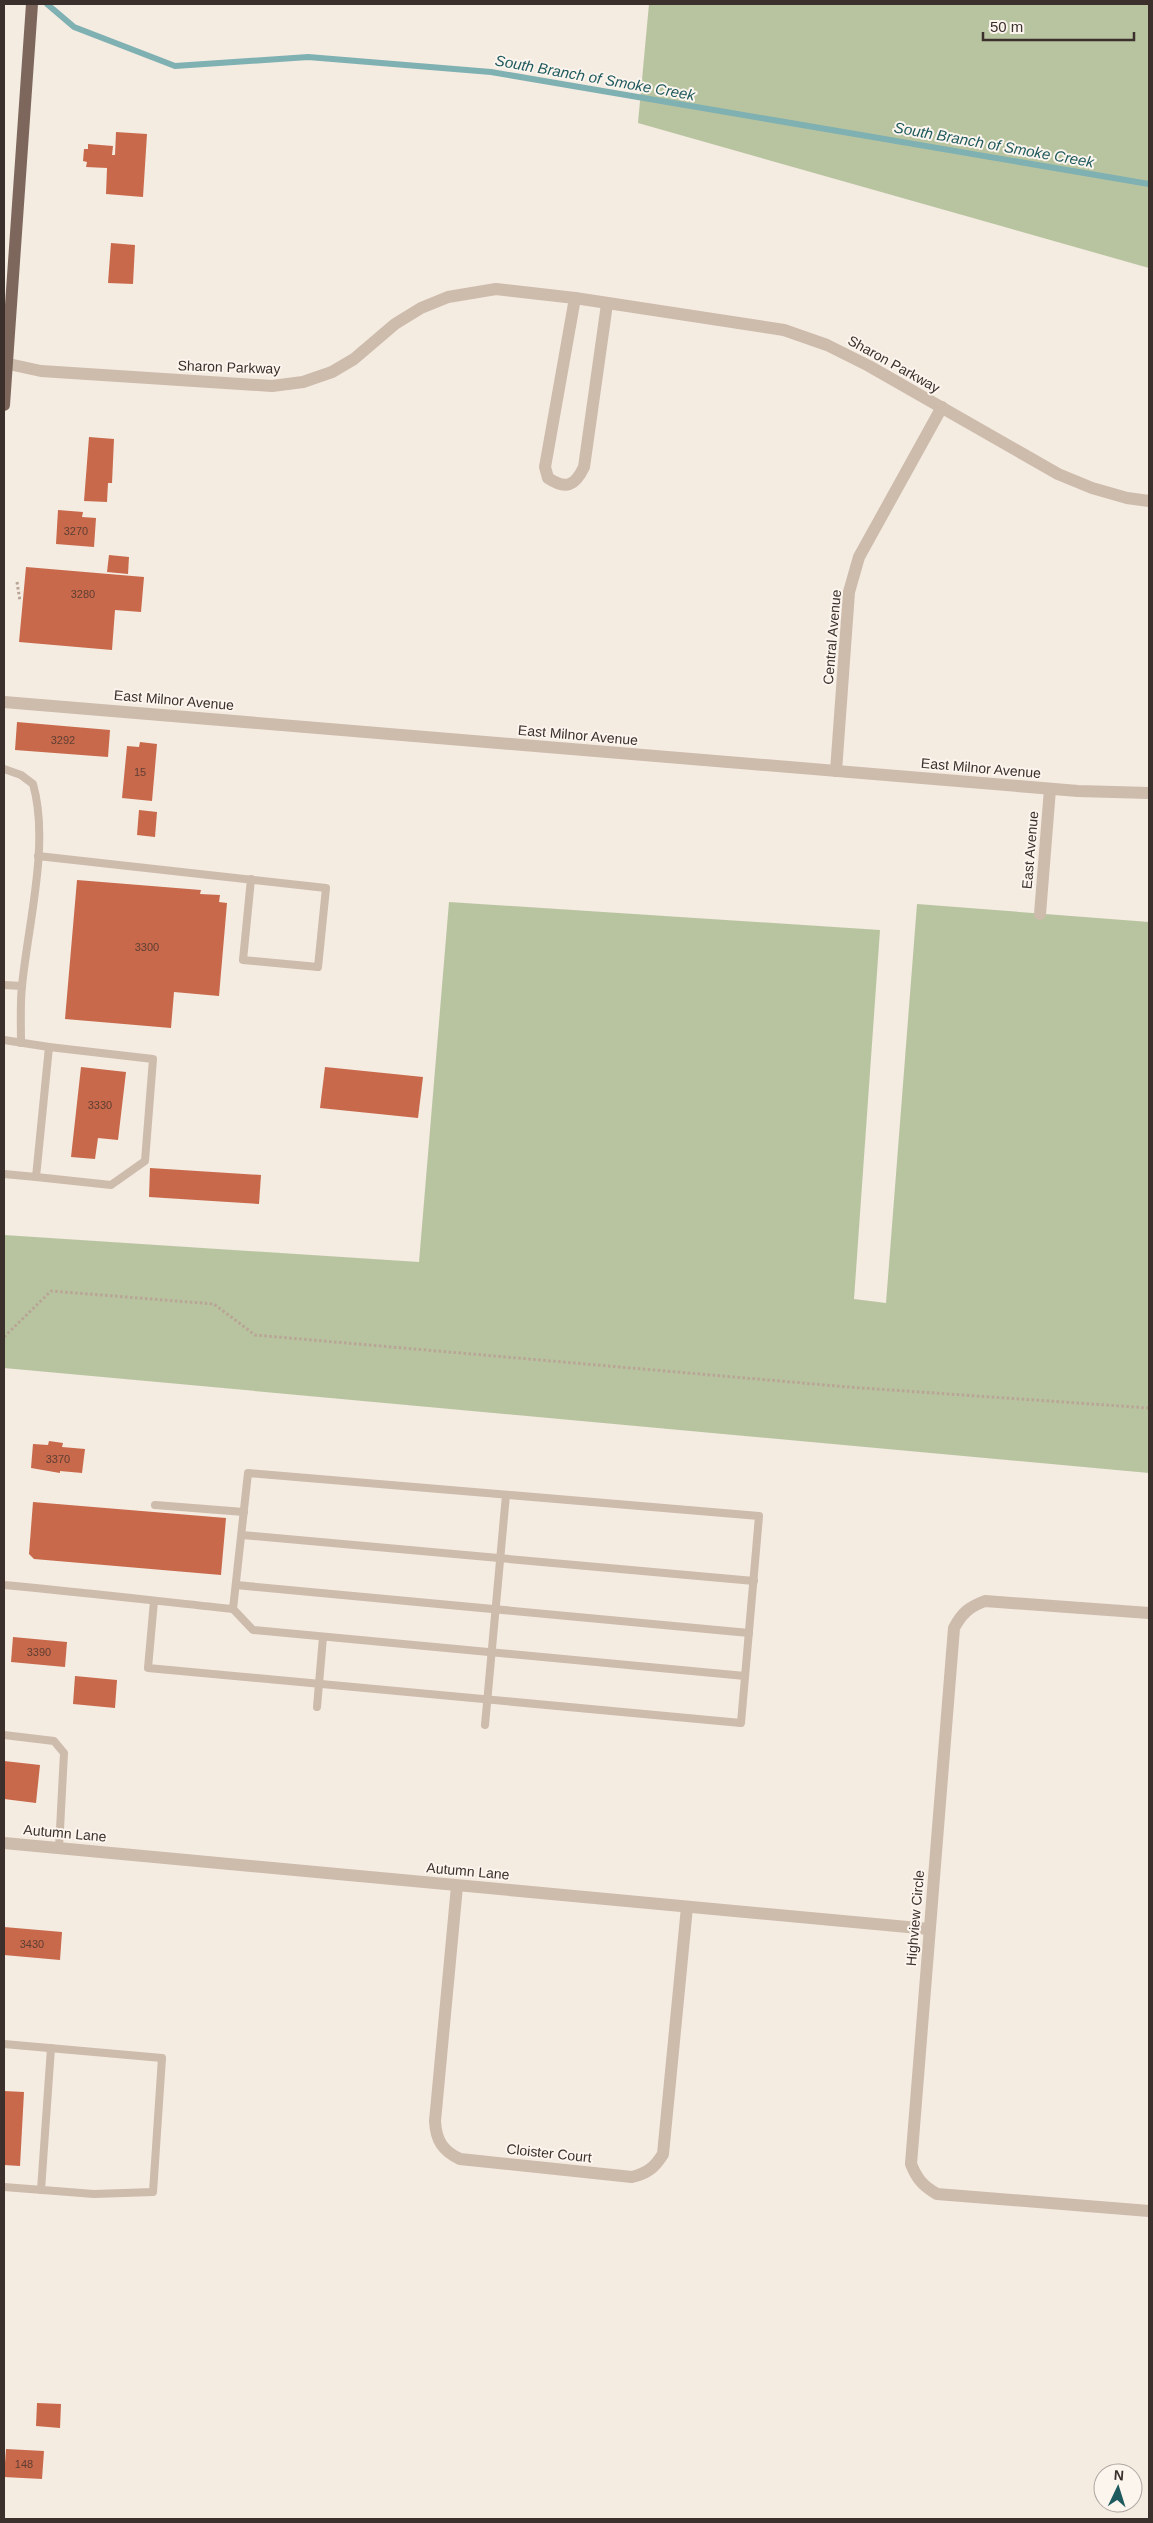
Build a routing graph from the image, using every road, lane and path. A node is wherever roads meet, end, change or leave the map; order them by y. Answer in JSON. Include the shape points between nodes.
{"nodes":[{"id":1,"x":32,"y":4,"type":"edge"},
{"id":2,"x":9,"y":255,"type":"edge"},
{"id":3,"x":575,"y":298,"type":"junction"},
{"id":4,"x":607,"y":304,"type":"junction"},
{"id":5,"x":5,"y":364,"type":"edge"},
{"id":6,"x":4,"y":405,"type":"edge"},
{"id":7,"x":942,"y":407,"type":"junction"},
{"id":8,"x":1149,"y":501,"type":"edge"},
{"id":9,"x":17,"y":582,"type":"dead end"},
{"id":10,"x":20,"y":601,"type":"dead end"},
{"id":11,"x":4,"y":702,"type":"edge"},
{"id":12,"x":4,"y":769,"type":"edge"},
{"id":13,"x":836,"y":770,"type":"junction"},
{"id":14,"x":1050,"y":789,"type":"junction"},
{"id":15,"x":1149,"y":793,"type":"edge"},
{"id":16,"x":38,"y":856,"type":"junction"},
{"id":17,"x":251,"y":880,"type":"junction"},
{"id":18,"x":1040,"y":914,"type":"dead end"},
{"id":19,"x":4,"y":985,"type":"edge"},
{"id":20,"x":22,"y":986,"type":"junction"},
{"id":21,"x":4,"y":1040,"type":"edge"},
{"id":22,"x":21,"y":1043,"type":"junction"},
{"id":23,"x":49,"y":1047,"type":"junction"},
{"id":24,"x":4,"y":1174,"type":"edge"},
{"id":25,"x":36,"y":1176,"type":"junction"},
{"id":26,"x":4,"y":1337,"type":"edge"},
{"id":27,"x":1149,"y":1408,"type":"edge"},
{"id":28,"x":506,"y":1495,"type":"junction"},
{"id":29,"x":155,"y":1505,"type":"dead end"},
{"id":30,"x":244,"y":1512,"type":"junction"},
{"id":31,"x":242,"y":1534,"type":"junction"},
{"id":32,"x":501,"y":1558,"type":"junction"},
{"id":33,"x":754,"y":1581,"type":"junction"},
{"id":34,"x":4,"y":1585,"type":"edge"},
{"id":35,"x":236,"y":1585,"type":"junction"},
{"id":36,"x":154,"y":1601,"type":"junction"},
{"id":37,"x":233,"y":1609,"type":"junction"},
{"id":38,"x":495,"y":1609,"type":"junction"},
{"id":39,"x":1149,"y":1613,"type":"edge"},
{"id":40,"x":749,"y":1633,"type":"junction"},
{"id":41,"x":322,"y":1637,"type":"junction"},
{"id":42,"x":491,"y":1652,"type":"junction"},
{"id":43,"x":745,"y":1676,"type":"junction"},
{"id":44,"x":319,"y":1684,"type":"junction"},
{"id":45,"x":487,"y":1699,"type":"junction"},
{"id":46,"x":317,"y":1707,"type":"dead end"},
{"id":47,"x":485,"y":1725,"type":"dead end"},
{"id":48,"x":4,"y":1735,"type":"edge"},
{"id":49,"x":4,"y":1843,"type":"edge"},
{"id":50,"x":59,"y":1848,"type":"junction"},
{"id":51,"x":457,"y":1886,"type":"junction"},
{"id":52,"x":686,"y":1907,"type":"junction"},
{"id":53,"x":929,"y":1929,"type":"junction"},
{"id":54,"x":4,"y":2044,"type":"edge"},
{"id":55,"x":51,"y":2048,"type":"junction"},
{"id":56,"x":4,"y":2187,"type":"edge"},
{"id":57,"x":41,"y":2190,"type":"junction"},
{"id":58,"x":1149,"y":2212,"type":"edge"}],
"edges":[{"from":1,"to":2,"type":"main road"},
{"from":2,"to":5,"type":"main road"},
{"from":3,"to":4,"type":"street","name":"Sharon Parkway"},
{"from":3,"to":4,"type":"street","via":[[545,467],[548,478],[558,484],[568,485],[577,480],[584,467]]},
{"from":3,"to":5,"type":"street","name":"Sharon Parkway","via":[[496,289],[448,297],[395,324],[354,359],[332,372],[303,382],[272,386],[41,371]]},
{"from":4,"to":7,"type":"street","name":"Sharon Parkway","via":[[784,330],[827,345]]},
{"from":5,"to":6,"type":"main road"},
{"from":7,"to":8,"type":"street","name":"Sharon Parkway","via":[[1058,474],[1092,488]]},
{"from":7,"to":13,"type":"street","name":"Central Avenue","via":[[859,557],[850,592]]},
{"from":9,"to":10,"type":"path"},
{"from":11,"to":13,"type":"street","name":"East Milnor Avenue"},
{"from":12,"to":16,"type":"lane","via":[[33,784],[38,800]]},
{"from":13,"to":14,"type":"street","name":"East Milnor Avenue"},
{"from":14,"to":15,"type":"street","name":"East Milnor Avenue"},
{"from":14,"to":18,"type":"street","name":"East Avenue"},
{"from":16,"to":17,"type":"lane"},
{"from":16,"to":20,"type":"lane"},
{"from":17,"to":17,"type":"lane","via":[[326,888],[318,967],[243,960]]},
{"from":19,"to":20,"type":"lane"},
{"from":20,"to":22,"type":"lane"},
{"from":21,"to":22,"type":"lane"},
{"from":22,"to":23,"type":"lane"},
{"from":23,"to":25,"type":"lane"},
{"from":23,"to":25,"type":"lane","via":[[153,1059],[145,1161],[111,1185]]},
{"from":24,"to":25,"type":"lane"},
{"from":26,"to":27,"type":"path","via":[[51,1292],[214,1304],[255,1335],[848,1387]]},
{"from":28,"to":30,"type":"lane","via":[[248,1473]]},
{"from":28,"to":32,"type":"lane"},
{"from":28,"to":33,"type":"lane","via":[[759,1516]]},
{"from":29,"to":30,"type":"lane"},
{"from":30,"to":31,"type":"lane"},
{"from":31,"to":32,"type":"lane"},
{"from":31,"to":35,"type":"lane"},
{"from":32,"to":33,"type":"lane"},
{"from":32,"to":38,"type":"lane"},
{"from":33,"to":40,"type":"lane"},
{"from":34,"to":36,"type":"lane"},
{"from":35,"to":37,"type":"lane"},
{"from":35,"to":38,"type":"lane"},
{"from":36,"to":37,"type":"lane"},
{"from":36,"to":44,"type":"lane","via":[[148,1668]]},
{"from":37,"to":41,"type":"lane","via":[[254,1630]]},
{"from":38,"to":40,"type":"lane"},
{"from":38,"to":42,"type":"lane"},
{"from":39,"to":53,"type":"street","name":"Highview Circle","via":[[992,1600],[972,1606],[961,1615],[954,1628]]},
{"from":40,"to":43,"type":"lane"},
{"from":41,"to":42,"type":"lane"},
{"from":41,"to":44,"type":"lane"},
{"from":42,"to":43,"type":"lane"},
{"from":42,"to":45,"type":"lane"},
{"from":43,"to":45,"type":"lane","via":[[741,1723]]},
{"from":44,"to":45,"type":"lane"},
{"from":44,"to":46,"type":"lane"},
{"from":45,"to":47,"type":"lane"},
{"from":48,"to":50,"type":"lane","via":[[54,1741],[64,1753]]},
{"from":49,"to":50,"type":"street","name":"Autumn Lane"},
{"from":50,"to":51,"type":"street","name":"Autumn Lane"},
{"from":51,"to":52,"type":"street","name":"Autumn Lane"},
{"from":51,"to":52,"type":"street","name":"Cloister Court","via":[[435,2122],[441,2146],[460,2159],[632,2177],[656,2166],[663,2154]]},
{"from":52,"to":53,"type":"street","name":"Autumn Lane"},
{"from":53,"to":58,"type":"street","name":"Highview Circle","via":[[912,2164],[916,2177],[925,2188],[937,2194]]},
{"from":54,"to":55,"type":"lane"},
{"from":55,"to":57,"type":"lane"},
{"from":55,"to":57,"type":"lane","via":[[162,2058],[162,2068],[153,2192],[94,2194]]},
{"from":56,"to":57,"type":"lane"}]}
